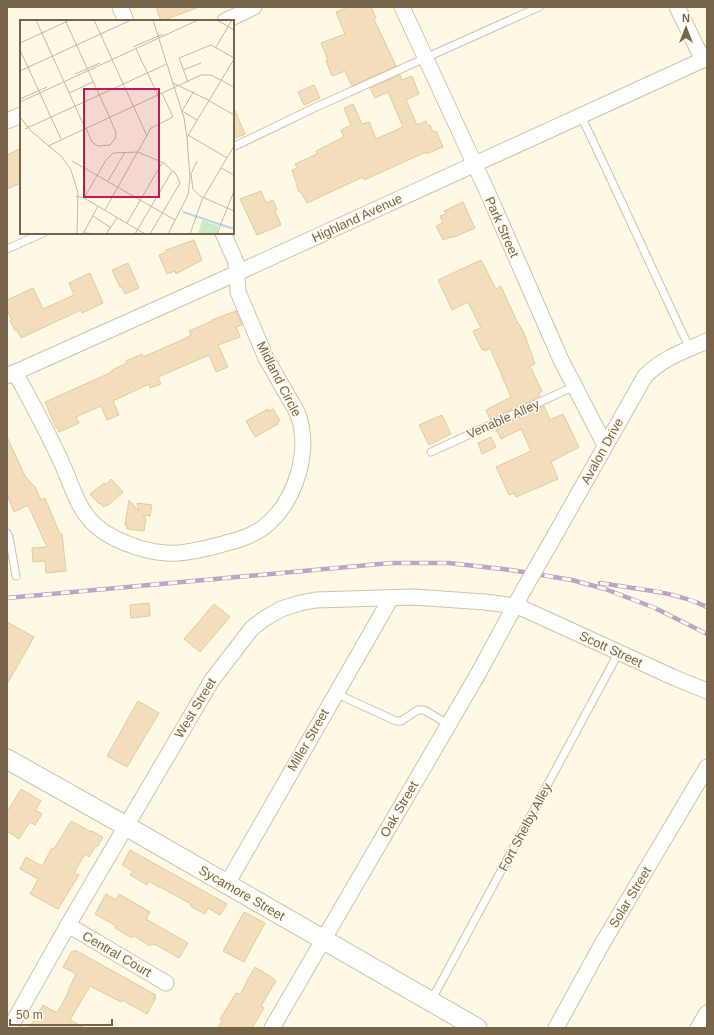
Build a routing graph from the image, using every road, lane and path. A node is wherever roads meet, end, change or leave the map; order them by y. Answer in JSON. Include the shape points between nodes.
{"nodes":[{"id":1,"x":120,"y":7,"type":"edge"},
{"id":2,"x":254,"y":7,"type":"edge"},
{"id":3,"x":402,"y":7,"type":"edge"},
{"id":4,"x":539,"y":7,"type":"edge"},
{"id":5,"x":677,"y":7,"type":"edge"},
{"id":6,"x":126,"y":20,"type":"edge"},
{"id":7,"x":227,"y":20,"type":"edge"},
{"id":8,"x":425,"y":58,"type":"junction"},
{"id":9,"x":705,"y":59,"type":"edge"},
{"id":10,"x":20,"y":115,"type":"edge"},
{"id":11,"x":581,"y":116,"type":"junction"},
{"id":12,"x":7,"y":121,"type":"edge"},
{"id":13,"x":234,"y":148,"type":"edge"},
{"id":14,"x":474,"y":164,"type":"junction"},
{"id":15,"x":41,"y":234,"type":"edge"},
{"id":16,"x":223,"y":234,"type":"edge"},
{"id":17,"x":7,"y":249,"type":"edge"},
{"id":18,"x":237,"y":273,"type":"junction"},
{"id":19,"x":707,"y":341,"type":"edge"},
{"id":20,"x":690,"y":349,"type":"junction"},
{"id":21,"x":9,"y":374,"type":"edge"},
{"id":22,"x":575,"y":386,"type":"junction"},
{"id":23,"x":605,"y":445,"type":"junction"},
{"id":24,"x":431,"y":452,"type":"dead end"},
{"id":25,"x":7,"y":533,"type":"edge"},
{"id":26,"x":16,"y":576,"type":"dead end"},
{"id":27,"x":524,"y":589,"type":"joint"},
{"id":28,"x":391,"y":598,"type":"junction"},
{"id":29,"x":516,"y":606,"type":"junction"},
{"id":30,"x":619,"y":652,"type":"junction"},
{"id":31,"x":707,"y":691,"type":"edge"},
{"id":32,"x":335,"y":693,"type":"junction"},
{"id":33,"x":448,"y":724,"type":"junction"},
{"id":34,"x":7,"y":759,"type":"edge"},
{"id":35,"x":707,"y":767,"type":"edge"},
{"id":36,"x":126,"y":826,"type":"junction"},
{"id":37,"x":226,"y":884,"type":"junction"},
{"id":38,"x":68,"y":926,"type":"junction"},
{"id":39,"x":323,"y":940,"type":"junction"},
{"id":40,"x":166,"y":983,"type":"dead end"},
{"id":41,"x":431,"y":1001,"type":"junction"},
{"id":42,"x":707,"y":1013,"type":"edge"},
{"id":43,"x":10,"y":1028,"type":"edge"},
{"id":44,"x":272,"y":1028,"type":"edge"},
{"id":45,"x":477,"y":1028,"type":"edge"},
{"id":46,"x":556,"y":1028,"type":"edge"},
{"id":47,"x":698,"y":1028,"type":"edge"}],
"edges":[{"from":1,"to":6,"type":"street"},
{"from":2,"to":7,"type":"street"},
{"from":3,"to":8,"type":"street","name":"Park Street"},
{"from":4,"to":8,"type":"lane"},
{"from":5,"to":9,"type":"street"},
{"from":8,"to":13,"type":"lane"},
{"from":8,"to":14,"type":"street","name":"Park Street"},
{"from":9,"to":11,"type":"street","name":"Highland Avenue"},
{"from":10,"to":12,"type":"street"},
{"from":11,"to":14,"type":"street","name":"Highland Avenue"},
{"from":11,"to":20,"type":"lane"},
{"from":14,"to":18,"type":"street","name":"Highland Avenue"},
{"from":14,"to":22,"type":"street","name":"Park Street"},
{"from":15,"to":17,"type":"lane"},
{"from":16,"to":18,"type":"street","name":"Midland Circle","via":[[236,262]]},
{"from":18,"to":21,"type":"street","name":"Highland Avenue"},
{"from":18,"to":21,"type":"street","name":"Midland Circle","via":[[238,292],[266,358],[298,412],[303,434],[302,456],[290,495],[264,528],[250,535],[203,549],[177,553],[155,552],[132,546],[98,528],[78,505],[59,456]]},
{"from":19,"to":20,"type":"street","name":"Avalon Drive"},
{"from":20,"to":23,"type":"street","name":"Avalon Drive","via":[[664,360],[645,376]]},
{"from":22,"to":23,"type":"street","name":"Park Street"},
{"from":22,"to":24,"type":"lane","name":"Venable Alley"},
{"from":23,"to":27,"type":"street","name":"Avalon Drive","bridge":true},
{"from":25,"to":26,"type":"lane"},
{"from":27,"to":29,"type":"street","name":"Oak Street"},
{"from":28,"to":29,"type":"street","name":"West Street","via":[[413,597]]},
{"from":28,"to":32,"type":"street","name":"Miller Street"},
{"from":28,"to":36,"type":"street","name":"West Street","via":[[316,600],[300,603],[281,609],[252,628],[212,680]]},
{"from":29,"to":30,"type":"street","name":"Scott Street"},
{"from":29,"to":33,"type":"street","name":"Oak Street"},
{"from":30,"to":31,"type":"street","name":"Scott Street"},
{"from":30,"to":41,"type":"lane","name":"Fort Shelby Alley"},
{"from":32,"to":33,"type":"lane","via":[[396,722],[418,710],[424,710]]},
{"from":32,"to":37,"type":"street","name":"Miller Street"},
{"from":33,"to":39,"type":"street","name":"Oak Street"},
{"from":34,"to":36,"type":"street","name":"Sycamore Street"},
{"from":35,"to":46,"type":"street","name":"Solar Street","via":[[602,944]]},
{"from":36,"to":37,"type":"street","name":"Sycamore Street"},
{"from":36,"to":38,"type":"street","name":"West Street"},
{"from":37,"to":39,"type":"street","name":"Sycamore Street"},
{"from":38,"to":40,"type":"street","name":"Central Court"},
{"from":38,"to":43,"type":"street","name":"West Street"},
{"from":39,"to":41,"type":"street","name":"Sycamore Street"},
{"from":39,"to":44,"type":"street","name":"Oak Street"},
{"from":41,"to":45,"type":"street","name":"Sycamore Street"},
{"from":42,"to":47,"type":"street"}]}
